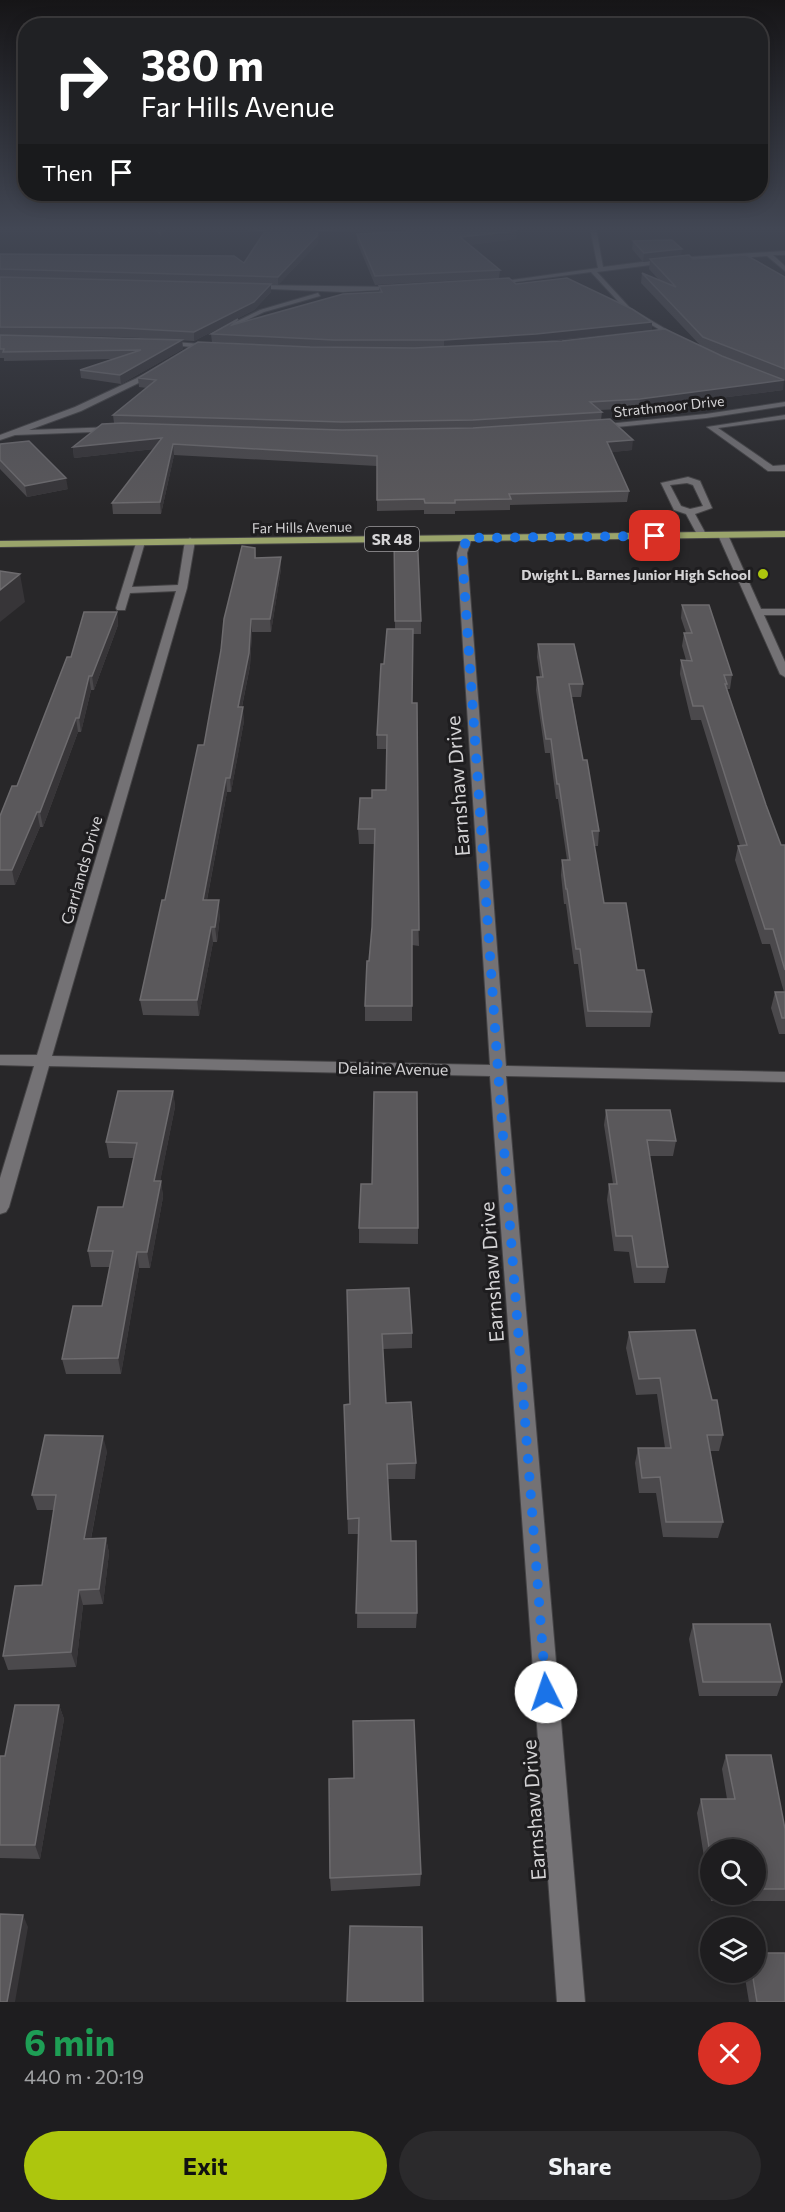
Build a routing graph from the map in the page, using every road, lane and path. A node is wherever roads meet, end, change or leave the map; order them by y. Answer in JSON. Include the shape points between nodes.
{"nodes":[{"id":1,"x":241,"y":321,"type":"edge"},
{"id":2,"x":649,"y":321,"type":"edge"},
{"id":3,"x":668,"y":333,"type":"junction"},
{"id":4,"x":215,"y":334,"type":"edge"},
{"id":5,"x":657,"y":334,"type":"edge"},
{"id":6,"x":206,"y":340,"type":"edge"},
{"id":7,"x":154,"y":343,"type":"edge"},
{"id":8,"x":690,"y":344,"type":"edge"},
{"id":9,"x":198,"y":345,"type":"junction"},
{"id":10,"x":218,"y":347,"type":"edge"},
{"id":11,"x":188,"y":352,"type":"edge"},
{"id":12,"x":161,"y":370,"type":"edge"},
{"id":13,"x":785,"y":404,"type":"edge"},
{"id":14,"x":761,"y":407,"type":"junction"},
{"id":15,"x":783,"y":418,"type":"edge"},
{"id":16,"x":592,"y":427,"type":"edge"},
{"id":17,"x":123,"y":429,"type":"edge"},
{"id":18,"x":15,"y":433,"type":"junction"},
{"id":19,"x":0,"y":438,"type":"edge"},
{"id":20,"x":785,"y":468,"type":"edge"},
{"id":21,"x":690,"y":512,"type":"junction"},
{"id":22,"x":785,"y":534,"type":"edge"},
{"id":23,"x":702,"y":536,"type":"junction"},
{"id":24,"x":723,"y":536,"type":"junction"},
{"id":25,"x":467,"y":538,"type":"junction"},
{"id":26,"x":190,"y":541,"type":"junction"},
{"id":27,"x":140,"y":542,"type":"junction"},
{"id":28,"x":0,"y":544,"type":"edge"},
{"id":29,"x":182,"y":588,"type":"junction"},
{"id":30,"x":126,"y":590,"type":"junction"},
{"id":31,"x":121,"y":608,"type":"dead end"},
{"id":32,"x":758,"y":612,"type":"junction"},
{"id":33,"x":785,"y":612,"type":"edge"},
{"id":34,"x":785,"y":674,"type":"edge"},
{"id":35,"x":0,"y":1060,"type":"edge"},
{"id":36,"x":42,"y":1061,"type":"junction"},
{"id":37,"x":498,"y":1071,"type":"junction"},
{"id":38,"x":785,"y":1077,"type":"edge"},
{"id":39,"x":0,"y":1207,"type":"edge"},
{"id":40,"x":571,"y":2002,"type":"edge"}],
"edges":[{"from":1,"to":4,"type":"street"},
{"from":2,"to":3,"type":"street"},
{"from":3,"to":5,"type":"street"},
{"from":3,"to":8,"type":"street"},
{"from":6,"to":9,"type":"street"},
{"from":7,"to":9,"type":"street"},
{"from":9,"to":10,"type":"street"},
{"from":9,"to":11,"type":"street"},
{"from":12,"to":18,"type":"street"},
{"from":13,"to":14,"type":"street","name":"Strathmoor Drive"},
{"from":14,"to":15,"type":"street"},
{"from":14,"to":16,"type":"street","name":"Strathmoor Drive"},
{"from":15,"to":20,"type":"street","via":[[711,427],[771,469]]},
{"from":17,"to":18,"type":"street"},
{"from":18,"to":19,"type":"street"},
{"from":21,"to":21,"type":"street","via":[[708,508],[697,483],[664,483],[677,508]]},
{"from":21,"to":23,"type":"street"},
{"from":22,"to":24,"type":"main road","name":"Far Hills Avenue","number":"SR 48"},
{"from":23,"to":24,"type":"main road","name":"Far Hills Avenue","number":"SR 48"},
{"from":23,"to":25,"type":"main road","name":"Far Hills Avenue","number":"SR 48"},
{"from":24,"to":32,"type":"street"},
{"from":25,"to":26,"type":"main road","name":"Far Hills Avenue","number":"SR 48"},
{"from":25,"to":37,"type":"street","name":"Earnshaw Drive","via":[[462,553]]},
{"from":26,"to":27,"type":"main road","name":"Far Hills Avenue","number":"SR 48"},
{"from":26,"to":29,"type":"street","name":"Carrlands Drive"},
{"from":27,"to":28,"type":"main road","name":"Far Hills Avenue","number":"SR 48"},
{"from":27,"to":30,"type":"street"},
{"from":29,"to":30,"type":"street"},
{"from":29,"to":36,"type":"street","name":"Carrlands Drive"},
{"from":30,"to":31,"type":"street"},
{"from":32,"to":33,"type":"street"},
{"from":32,"to":34,"type":"street"},
{"from":35,"to":36,"type":"street","name":"Delaine Avenue"},
{"from":36,"to":37,"type":"street","name":"Delaine Avenue"},
{"from":36,"to":39,"type":"street","name":"Carrlands Drive"},
{"from":37,"to":38,"type":"street","name":"Delaine Avenue"},
{"from":37,"to":40,"type":"street","name":"Earnshaw Drive"}]}
